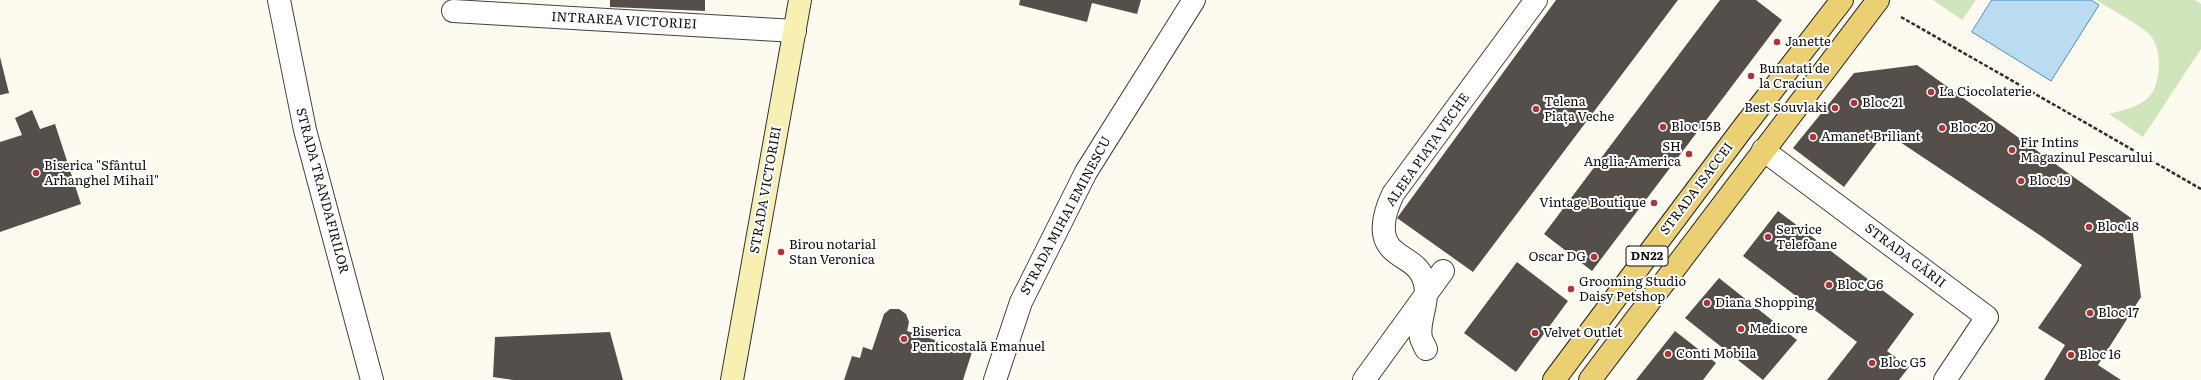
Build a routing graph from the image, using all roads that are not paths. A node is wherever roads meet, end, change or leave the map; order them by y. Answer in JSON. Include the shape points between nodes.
{"nodes":[{"id":1,"x":279,"y":0,"type":"edge"},
{"id":2,"x":800,"y":0,"type":"edge"},
{"id":3,"x":1194,"y":0,"type":"edge"},
{"id":4,"x":1536,"y":0,"type":"edge"},
{"id":5,"x":1842,"y":0,"type":"edge"},
{"id":6,"x":1878,"y":0,"type":"edge"},
{"id":7,"x":453,"y":11,"type":"dead end"},
{"id":8,"x":795,"y":31,"type":"junction"},
{"id":9,"x":1763,"y":150,"type":"junction"},
{"id":10,"x":1443,"y":271,"type":"dead end"},
{"id":11,"x":1427,"y":293,"type":"junction"},
{"id":12,"x":1426,"y":349,"type":"dead end"},
{"id":13,"x":372,"y":380,"type":"edge"},
{"id":14,"x":732,"y":380,"type":"edge"},
{"id":15,"x":995,"y":380,"type":"edge"},
{"id":16,"x":1364,"y":380,"type":"edge"},
{"id":17,"x":1554,"y":380,"type":"edge"},
{"id":18,"x":1590,"y":380,"type":"edge"},
{"id":19,"x":1945,"y":380,"type":"edge"}],
"edges":[{"from":1,"to":13,"type":"street","name":"STRADA TRANDAFIRILOR","via":[[304,130]]},
{"from":2,"to":8,"type":"street","name":"STRADA VICTORIEI"},
{"from":3,"to":15,"type":"street","name":"STRADA MIHAI EMINESCU","via":[[1086,172],[1021,302]]},
{"from":4,"to":11,"type":"street","name":"ALEEA PIAȚA VECHE","via":[[1393,194],[1385,212],[1383,235],[1392,250],[1418,267]]},
{"from":5,"to":17,"type":"main road","name":"STRADA ISACCEI","number":"DN22"},
{"from":6,"to":9,"type":"main road","number":"DN22"},
{"from":7,"to":8,"type":"street","name":"INTRAREA VICTORIEI"},
{"from":8,"to":14,"type":"street","name":"STRADA VICTORIEI"},
{"from":9,"to":18,"type":"main road","number":"DN22"},
{"from":9,"to":19,"type":"street","name":"STRADA GĂRII","via":[[1987,317]]},
{"from":10,"to":11,"type":"street"},
{"from":11,"to":12,"type":"street","name":"ALEEA PIAȚA VECHE","via":[[1420,337]]},
{"from":11,"to":16,"type":"street"}]}
